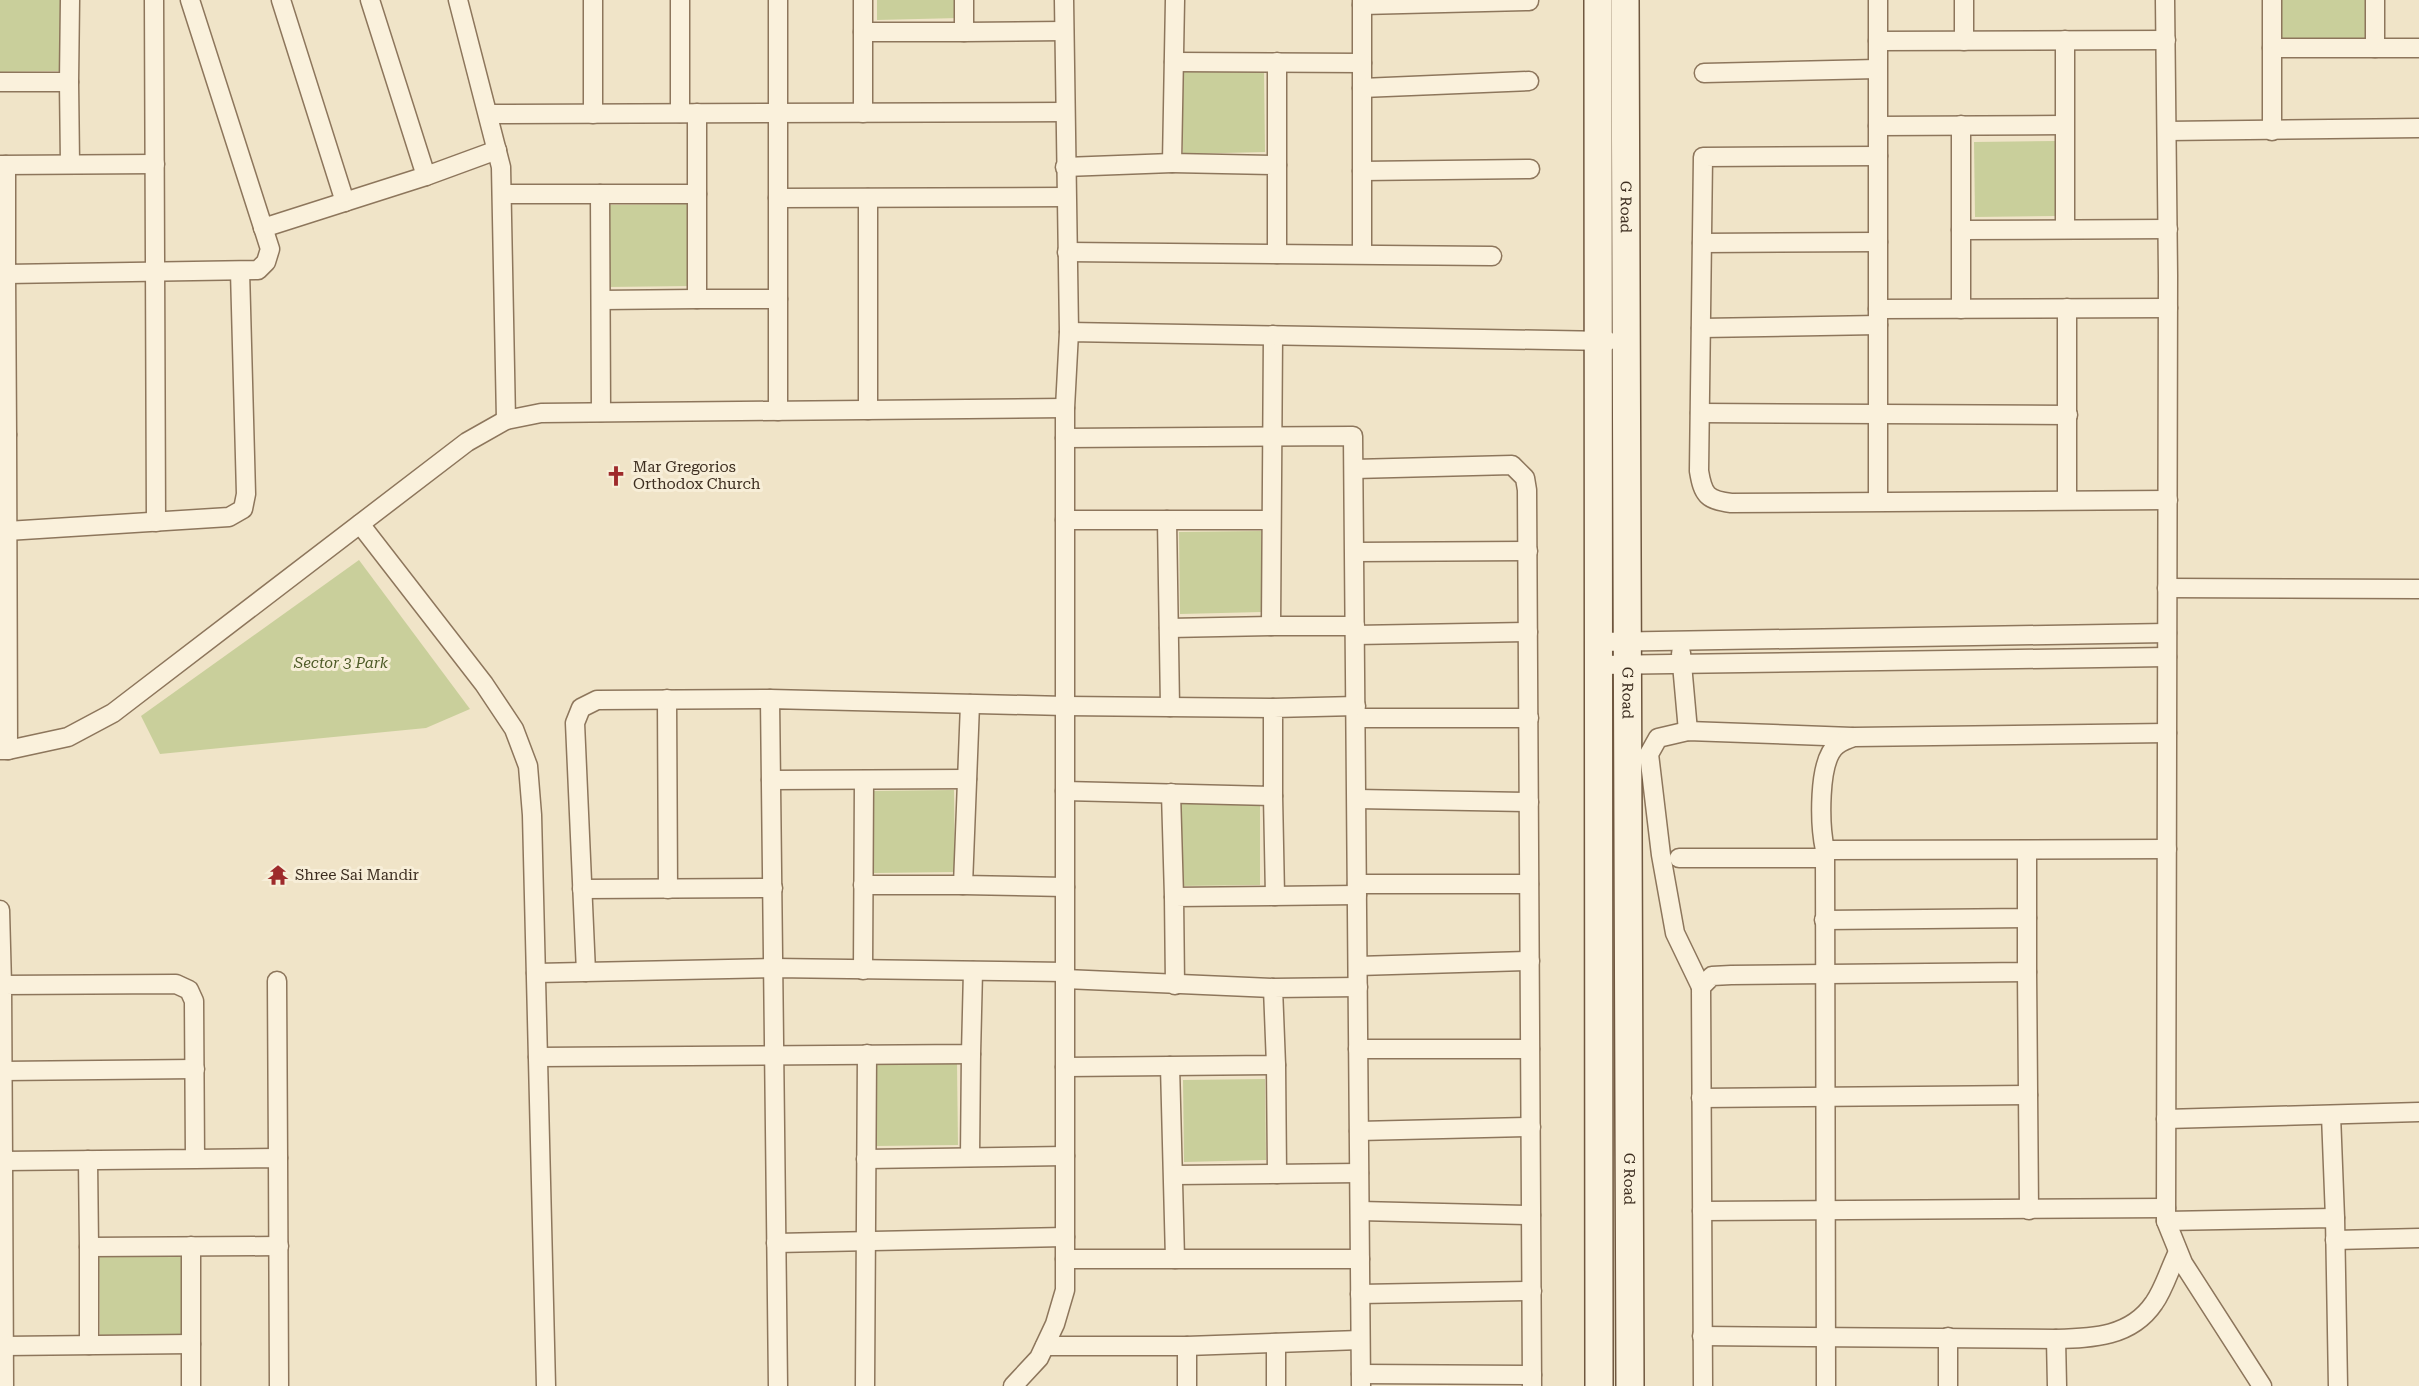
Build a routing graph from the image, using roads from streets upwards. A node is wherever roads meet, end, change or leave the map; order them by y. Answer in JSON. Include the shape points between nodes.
{"nodes":[{"id":1,"x":70,"y":0,"type":"edge"},
{"id":2,"x":154,"y":0,"type":"edge"},
{"id":3,"x":190,"y":0,"type":"edge"},
{"id":4,"x":281,"y":0,"type":"edge"},
{"id":5,"x":370,"y":0,"type":"edge"},
{"id":6,"x":458,"y":0,"type":"edge"},
{"id":7,"x":593,"y":0,"type":"edge"},
{"id":8,"x":680,"y":0,"type":"edge"},
{"id":9,"x":778,"y":0,"type":"edge"},
{"id":10,"x":863,"y":0,"type":"edge"},
{"id":11,"x":964,"y":0,"type":"edge"},
{"id":12,"x":1064,"y":0,"type":"edge"},
{"id":13,"x":1175,"y":0,"type":"edge"},
{"id":14,"x":1598,"y":0,"type":"edge"},
{"id":15,"x":1625,"y":0,"type":"edge"},
{"id":16,"x":1878,"y":0,"type":"edge"},
{"id":17,"x":1964,"y":0,"type":"edge"},
{"id":18,"x":2165,"y":0,"type":"edge"},
{"id":19,"x":2272,"y":0,"type":"edge"},
{"id":20,"x":2375,"y":0,"type":"edge"},
{"id":21,"x":1529,"y":1,"type":"edge"},
{"id":22,"x":1362,"y":3,"type":"edge"},
{"id":23,"x":1064,"y":31,"type":"junction"},
{"id":24,"x":863,"y":32,"type":"junction"},
{"id":25,"x":964,"y":32,"type":"junction"},
{"id":26,"x":2065,"y":40,"type":"junction"},
{"id":27,"x":2166,"y":40,"type":"junction"},
{"id":28,"x":1878,"y":41,"type":"junction"},
{"id":29,"x":1964,"y":41,"type":"junction"},
{"id":30,"x":2272,"y":48,"type":"junction"},
{"id":31,"x":2375,"y":48,"type":"junction"},
{"id":32,"x":2419,"y":48,"type":"edge"},
{"id":33,"x":1174,"y":62,"type":"junction"},
{"id":34,"x":1277,"y":62,"type":"junction"},
{"id":35,"x":1362,"y":63,"type":"junction"},
{"id":36,"x":1877,"y":69,"type":"junction"},
{"id":37,"x":1704,"y":73,"type":"dead end"},
{"id":38,"x":1529,"y":81,"type":"dead end"},
{"id":39,"x":0,"y":82,"type":"edge"},
{"id":40,"x":69,"y":82,"type":"junction"},
{"id":41,"x":1362,"y":88,"type":"junction"},
{"id":42,"x":1065,"y":112,"type":"junction"},
{"id":43,"x":688,"y":113,"type":"junction"},
{"id":44,"x":778,"y":113,"type":"junction"},
{"id":45,"x":863,"y":113,"type":"junction"},
{"id":46,"x":488,"y":114,"type":"junction"},
{"id":47,"x":593,"y":114,"type":"junction"},
{"id":48,"x":1961,"y":125,"type":"junction"},
{"id":49,"x":2064,"y":125,"type":"junction"},
{"id":50,"x":1878,"y":126,"type":"junction"},
{"id":51,"x":2419,"y":128,"type":"edge"},
{"id":52,"x":2272,"y":130,"type":"junction"},
{"id":53,"x":2167,"y":131,"type":"junction"},
{"id":54,"x":497,"y":150,"type":"junction"},
{"id":55,"x":1878,"y":156,"type":"junction"},
{"id":56,"x":70,"y":164,"type":"junction"},
{"id":57,"x":155,"y":164,"type":"junction"},
{"id":58,"x":1172,"y":164,"type":"junction"},
{"id":59,"x":3,"y":165,"type":"edge"},
{"id":60,"x":1277,"y":165,"type":"junction"},
{"id":61,"x":1065,"y":167,"type":"junction"},
{"id":62,"x":1530,"y":169,"type":"dead end"},
{"id":63,"x":1362,"y":171,"type":"junction"},
{"id":64,"x":426,"y":176,"type":"junction"},
{"id":65,"x":502,"y":194,"type":"junction"},
{"id":66,"x":600,"y":194,"type":"junction"},
{"id":67,"x":697,"y":194,"type":"junction"},
{"id":68,"x":1066,"y":197,"type":"junction"},
{"id":69,"x":778,"y":198,"type":"junction"},
{"id":70,"x":868,"y":198,"type":"junction"},
{"id":71,"x":345,"y":202,"type":"junction"},
{"id":72,"x":263,"y":228,"type":"junction"},
{"id":73,"x":2065,"y":229,"type":"junction"},
{"id":74,"x":2168,"y":229,"type":"junction"},
{"id":75,"x":1961,"y":230,"type":"junction"},
{"id":76,"x":1878,"y":242,"type":"junction"},
{"id":77,"x":1702,"y":243,"type":"junction"},
{"id":78,"x":1067,"y":252,"type":"junction"},
{"id":79,"x":1277,"y":254,"type":"junction"},
{"id":80,"x":1362,"y":255,"type":"junction"},
{"id":81,"x":1492,"y":256,"type":"dead end"},
{"id":82,"x":4,"y":263,"type":"edge"},
{"id":83,"x":240,"y":271,"type":"junction"},
{"id":84,"x":155,"y":272,"type":"junction"},
{"id":85,"x":697,"y":299,"type":"junction"},
{"id":86,"x":778,"y":299,"type":"junction"},
{"id":87,"x":601,"y":300,"type":"junction"},
{"id":88,"x":2067,"y":308,"type":"junction"},
{"id":89,"x":2168,"y":308,"type":"junction"},
{"id":90,"x":1961,"y":309,"type":"junction"},
{"id":91,"x":1878,"y":317,"type":"junction"},
{"id":92,"x":1701,"y":328,"type":"junction"},
{"id":93,"x":1069,"y":332,"type":"junction"},
{"id":94,"x":1273,"y":335,"type":"junction"},
{"id":95,"x":1598,"y":341,"type":"junction"},
{"id":96,"x":1625,"y":342,"type":"junction"},
{"id":97,"x":1065,"y":408,"type":"junction"},
{"id":98,"x":868,"y":410,"type":"junction"},
{"id":99,"x":778,"y":411,"type":"junction"},
{"id":100,"x":601,"y":412,"type":"junction"},
{"id":101,"x":1700,"y":414,"type":"junction"},
{"id":102,"x":1878,"y":415,"type":"junction"},
{"id":103,"x":2068,"y":415,"type":"junction"},
{"id":104,"x":506,"y":420,"type":"junction"},
{"id":105,"x":3,"y":436,"type":"edge"},
{"id":106,"x":1272,"y":437,"type":"junction"},
{"id":107,"x":1065,"y":438,"type":"junction"},
{"id":108,"x":1354,"y":469,"type":"junction"},
{"id":109,"x":2067,"y":500,"type":"junction"},
{"id":110,"x":2168,"y":500,"type":"junction"},
{"id":111,"x":1878,"y":501,"type":"junction"},
{"id":112,"x":1065,"y":520,"type":"junction"},
{"id":113,"x":1167,"y":520,"type":"junction"},
{"id":114,"x":1271,"y":520,"type":"junction"},
{"id":115,"x":156,"y":522,"type":"junction"},
{"id":116,"x":360,"y":524,"type":"junction"},
{"id":117,"x":7,"y":531,"type":"junction"},
{"id":118,"x":1528,"y":551,"type":"junction"},
{"id":119,"x":1355,"y":552,"type":"junction"},
{"id":120,"x":2167,"y":588,"type":"junction"},
{"id":121,"x":2419,"y":589,"type":"edge"},
{"id":122,"x":3,"y":622,"type":"edge"},
{"id":123,"x":1271,"y":627,"type":"junction"},
{"id":124,"x":1169,"y":628,"type":"junction"},
{"id":125,"x":1355,"y":631,"type":"junction"},
{"id":126,"x":1528,"y":632,"type":"junction"},
{"id":127,"x":2167,"y":633,"type":"junction"},
{"id":128,"x":1681,"y":640,"type":"junction"},
{"id":129,"x":1598,"y":653,"type":"junction"},
{"id":130,"x":1627,"y":653,"type":"junction"},
{"id":131,"x":2167,"y":657,"type":"junction"},
{"id":132,"x":1682,"y":664,"type":"junction"},
{"id":133,"x":667,"y":699,"type":"junction"},
{"id":134,"x":771,"y":699,"type":"junction"},
{"id":135,"x":970,"y":704,"type":"junction"},
{"id":136,"x":1065,"y":706,"type":"junction"},
{"id":137,"x":1170,"y":707,"type":"junction"},
{"id":138,"x":1273,"y":708,"type":"junction"},
{"id":139,"x":1356,"y":712,"type":"junction"},
{"id":140,"x":1529,"y":718,"type":"junction"},
{"id":141,"x":1688,"y":732,"type":"junction"},
{"id":142,"x":2167,"y":733,"type":"junction"},
{"id":143,"x":1854,"y":737,"type":"junction"},
{"id":144,"x":4,"y":750,"type":"edge"},
{"id":145,"x":967,"y":779,"type":"junction"},
{"id":146,"x":771,"y":780,"type":"junction"},
{"id":147,"x":864,"y":780,"type":"junction"},
{"id":148,"x":1065,"y":791,"type":"junction"},
{"id":149,"x":1171,"y":794,"type":"junction"},
{"id":150,"x":1273,"y":796,"type":"junction"},
{"id":151,"x":1357,"y":799,"type":"junction"},
{"id":152,"x":1529,"y":802,"type":"junction"},
{"id":153,"x":2167,"y":849,"type":"junction"},
{"id":154,"x":2027,"y":850,"type":"junction"},
{"id":155,"x":1824,"y":854,"type":"junction"},
{"id":156,"x":1679,"y":858,"type":"dead end"},
{"id":157,"x":1529,"y":884,"type":"junction"},
{"id":158,"x":863,"y":885,"type":"junction"},
{"id":159,"x":963,"y":885,"type":"junction"},
{"id":160,"x":1065,"y":887,"type":"junction"},
{"id":161,"x":773,"y":888,"type":"junction"},
{"id":162,"x":668,"y":889,"type":"junction"},
{"id":163,"x":582,"y":890,"type":"junction"},
{"id":164,"x":1357,"y":890,"type":"junction"},
{"id":165,"x":1275,"y":896,"type":"junction"},
{"id":166,"x":1174,"y":897,"type":"junction"},
{"id":167,"x":0,"y":910,"type":"edge"},
{"id":168,"x":2027,"y":918,"type":"junction"},
{"id":169,"x":1824,"y":920,"type":"junction"},
{"id":170,"x":1530,"y":961,"type":"junction"},
{"id":171,"x":1358,"y":966,"type":"junction"},
{"id":172,"x":774,"y":969,"type":"junction"},
{"id":173,"x":863,"y":970,"type":"junction"},
{"id":174,"x":973,"y":971,"type":"junction"},
{"id":175,"x":586,"y":972,"type":"junction"},
{"id":176,"x":2027,"y":972,"type":"junction"},
{"id":177,"x":536,"y":973,"type":"junction"},
{"id":178,"x":1824,"y":974,"type":"junction"},
{"id":179,"x":1065,"y":975,"type":"junction"},
{"id":180,"x":277,"y":981,"type":"dead end"},
{"id":181,"x":1,"y":985,"type":"edge"},
{"id":182,"x":1175,"y":985,"type":"junction"},
{"id":183,"x":1358,"y":987,"type":"junction"},
{"id":184,"x":1701,"y":987,"type":"junction"},
{"id":185,"x":1273,"y":988,"type":"junction"},
{"id":186,"x":1530,"y":1048,"type":"junction"},
{"id":187,"x":1358,"y":1049,"type":"junction"},
{"id":188,"x":775,"y":1054,"type":"junction"},
{"id":189,"x":867,"y":1054,"type":"junction"},
{"id":190,"x":971,"y":1054,"type":"junction"},
{"id":191,"x":538,"y":1057,"type":"junction"},
{"id":192,"x":1276,"y":1065,"type":"junction"},
{"id":193,"x":1170,"y":1066,"type":"junction"},
{"id":194,"x":1065,"y":1068,"type":"junction"},
{"id":195,"x":195,"y":1070,"type":"junction"},
{"id":196,"x":2,"y":1074,"type":"edge"},
{"id":197,"x":2028,"y":1095,"type":"junction"},
{"id":198,"x":1825,"y":1097,"type":"junction"},
{"id":199,"x":1701,"y":1098,"type":"junction"},
{"id":200,"x":2419,"y":1112,"type":"edge"},
{"id":201,"x":2331,"y":1115,"type":"junction"},
{"id":202,"x":2166,"y":1119,"type":"junction"},
{"id":203,"x":1531,"y":1126,"type":"junction"},
{"id":204,"x":1359,"y":1131,"type":"junction"},
{"id":205,"x":1065,"y":1156,"type":"junction"},
{"id":206,"x":970,"y":1157,"type":"junction"},
{"id":207,"x":195,"y":1158,"type":"junction"},
{"id":208,"x":278,"y":1158,"type":"junction"},
{"id":209,"x":866,"y":1159,"type":"junction"},
{"id":210,"x":88,"y":1160,"type":"junction"},
{"id":211,"x":3,"y":1161,"type":"junction"},
{"id":212,"x":1359,"y":1173,"type":"junction"},
{"id":213,"x":1276,"y":1174,"type":"junction"},
{"id":214,"x":1174,"y":1175,"type":"junction"},
{"id":215,"x":2029,"y":1210,"type":"junction"},
{"id":216,"x":1360,"y":1211,"type":"junction"},
{"id":217,"x":1702,"y":1211,"type":"junction"},
{"id":218,"x":1826,"y":1212,"type":"junction"},
{"id":219,"x":1531,"y":1215,"type":"junction"},
{"id":220,"x":2166,"y":1215,"type":"junction"},
{"id":221,"x":2335,"y":1218,"type":"junction"},
{"id":222,"x":1065,"y":1237,"type":"junction"},
{"id":223,"x":2419,"y":1238,"type":"edge"},
{"id":224,"x":2335,"y":1240,"type":"junction"},
{"id":225,"x":865,"y":1242,"type":"junction"},
{"id":226,"x":776,"y":1243,"type":"junction"},
{"id":227,"x":279,"y":1245,"type":"junction"},
{"id":228,"x":191,"y":1246,"type":"junction"},
{"id":229,"x":89,"y":1247,"type":"junction"},
{"id":230,"x":2178,"y":1252,"type":"junction"},
{"id":231,"x":1065,"y":1259,"type":"junction"},
{"id":232,"x":1175,"y":1259,"type":"junction"},
{"id":233,"x":1360,"y":1259,"type":"junction"},
{"id":234,"x":2,"y":1265,"type":"edge"},
{"id":235,"x":1532,"y":1291,"type":"junction"},
{"id":236,"x":1360,"y":1293,"type":"junction"},
{"id":237,"x":1702,"y":1336,"type":"junction"},
{"id":238,"x":1826,"y":1337,"type":"junction"},
{"id":239,"x":1948,"y":1337,"type":"junction"},
{"id":240,"x":2056,"y":1339,"type":"junction"},
{"id":241,"x":1360,"y":1340,"type":"junction"},
{"id":242,"x":1276,"y":1343,"type":"junction"},
{"id":243,"x":191,"y":1344,"type":"junction"},
{"id":244,"x":89,"y":1345,"type":"junction"},
{"id":245,"x":4,"y":1346,"type":"junction"},
{"id":246,"x":1045,"y":1346,"type":"junction"},
{"id":247,"x":1187,"y":1346,"type":"junction"},
{"id":248,"x":1361,"y":1380,"type":"edge"},
{"id":249,"x":1532,"y":1380,"type":"edge"},
{"id":250,"x":4,"y":1386,"type":"edge"},
{"id":251,"x":191,"y":1386,"type":"edge"},
{"id":252,"x":279,"y":1386,"type":"edge"},
{"id":253,"x":546,"y":1386,"type":"edge"},
{"id":254,"x":778,"y":1386,"type":"edge"},
{"id":255,"x":865,"y":1386,"type":"edge"},
{"id":256,"x":1013,"y":1386,"type":"edge"},
{"id":257,"x":1187,"y":1386,"type":"edge"},
{"id":258,"x":1276,"y":1386,"type":"edge"},
{"id":259,"x":1599,"y":1386,"type":"edge"},
{"id":260,"x":1630,"y":1386,"type":"edge"},
{"id":261,"x":1703,"y":1386,"type":"edge"},
{"id":262,"x":1826,"y":1386,"type":"edge"},
{"id":263,"x":1948,"y":1386,"type":"edge"},
{"id":264,"x":2057,"y":1386,"type":"edge"},
{"id":265,"x":2262,"y":1386,"type":"edge"},
{"id":266,"x":2338,"y":1386,"type":"edge"}],
"edges":[{"from":1,"to":40,"type":"street"},
{"from":2,"to":57,"type":"street"},
{"from":3,"to":72,"type":"street"},
{"from":4,"to":71,"type":"street"},
{"from":5,"to":64,"type":"street"},
{"from":6,"to":46,"type":"street"},
{"from":7,"to":47,"type":"street"},
{"from":8,"to":43,"type":"street"},
{"from":9,"to":44,"type":"street"},
{"from":10,"to":24,"type":"street"},
{"from":11,"to":25,"type":"street"},
{"from":12,"to":23,"type":"street"},
{"from":13,"to":33,"type":"street"},
{"from":14,"to":95,"type":"street","name":"G Road"},
{"from":15,"to":96,"type":"street","name":"G Road"},
{"from":16,"to":28,"type":"street"},
{"from":17,"to":29,"type":"street"},
{"from":18,"to":27,"type":"street"},
{"from":19,"to":30,"type":"street"},
{"from":20,"to":31,"type":"street"},
{"from":21,"to":22,"type":"street"},
{"from":22,"to":35,"type":"street"},
{"from":23,"to":25,"type":"street"},
{"from":23,"to":42,"type":"street"},
{"from":24,"to":25,"type":"street"},
{"from":24,"to":45,"type":"street"},
{"from":26,"to":27,"type":"street"},
{"from":26,"to":29,"type":"street"},
{"from":26,"to":49,"type":"street"},
{"from":27,"to":53,"type":"street"},
{"from":28,"to":29,"type":"street"},
{"from":28,"to":36,"type":"street"},
{"from":30,"to":31,"type":"street"},
{"from":30,"to":52,"type":"street"},
{"from":31,"to":32,"type":"street"},
{"from":33,"to":34,"type":"street"},
{"from":33,"to":58,"type":"street"},
{"from":34,"to":35,"type":"street"},
{"from":34,"to":60,"type":"street"},
{"from":35,"to":41,"type":"street"},
{"from":36,"to":37,"type":"street"},
{"from":36,"to":50,"type":"street"},
{"from":38,"to":41,"type":"street"},
{"from":39,"to":40,"type":"street"},
{"from":40,"to":56,"type":"street"},
{"from":41,"to":63,"type":"street"},
{"from":42,"to":45,"type":"street"},
{"from":42,"to":61,"type":"street"},
{"from":43,"to":44,"type":"street"},
{"from":43,"to":47,"type":"street"},
{"from":43,"to":67,"type":"street"},
{"from":44,"to":45,"type":"street"},
{"from":44,"to":69,"type":"street"},
{"from":46,"to":47,"type":"street"},
{"from":46,"to":54,"type":"street"},
{"from":48,"to":49,"type":"street"},
{"from":48,"to":50,"type":"street"},
{"from":48,"to":75,"type":"street"},
{"from":49,"to":73,"type":"street"},
{"from":50,"to":55,"type":"street"},
{"from":51,"to":52,"type":"street"},
{"from":52,"to":53,"type":"street"},
{"from":53,"to":74,"type":"street"},
{"from":54,"to":64,"type":"street"},
{"from":54,"to":65,"type":"street"},
{"from":55,"to":76,"type":"street"},
{"from":55,"to":77,"type":"street","via":[[1703,157]]},
{"from":56,"to":57,"type":"street"},
{"from":56,"to":59,"type":"street"},
{"from":57,"to":84,"type":"street"},
{"from":58,"to":60,"type":"street"},
{"from":58,"to":61,"type":"street"},
{"from":59,"to":82,"type":"street"},
{"from":60,"to":79,"type":"street"},
{"from":61,"to":68,"type":"street"},
{"from":62,"to":63,"type":"street"},
{"from":63,"to":80,"type":"street"},
{"from":64,"to":71,"type":"street"},
{"from":65,"to":66,"type":"street"},
{"from":65,"to":104,"type":"street"},
{"from":66,"to":67,"type":"street"},
{"from":66,"to":87,"type":"street"},
{"from":67,"to":85,"type":"street"},
{"from":68,"to":70,"type":"street"},
{"from":68,"to":78,"type":"street"},
{"from":69,"to":70,"type":"street"},
{"from":69,"to":86,"type":"street"},
{"from":70,"to":98,"type":"street"},
{"from":71,"to":72,"type":"street"},
{"from":72,"to":83,"type":"street","via":[[270,249],[266,262],[258,270]]},
{"from":73,"to":74,"type":"street"},
{"from":73,"to":75,"type":"street"},
{"from":74,"to":89,"type":"street"},
{"from":75,"to":90,"type":"street"},
{"from":76,"to":77,"type":"street"},
{"from":76,"to":91,"type":"street"},
{"from":77,"to":92,"type":"street"},
{"from":78,"to":79,"type":"street"},
{"from":78,"to":93,"type":"street"},
{"from":79,"to":80,"type":"street"},
{"from":80,"to":81,"type":"street"},
{"from":82,"to":84,"type":"street"},
{"from":82,"to":105,"type":"street"},
{"from":83,"to":84,"type":"street"},
{"from":83,"to":115,"type":"street","via":[[246,494],[243,509],[229,517]]},
{"from":84,"to":115,"type":"street"},
{"from":85,"to":86,"type":"street"},
{"from":85,"to":87,"type":"street"},
{"from":86,"to":99,"type":"street"},
{"from":87,"to":100,"type":"street"},
{"from":88,"to":89,"type":"street"},
{"from":88,"to":90,"type":"street"},
{"from":88,"to":103,"type":"street"},
{"from":89,"to":110,"type":"street"},
{"from":90,"to":91,"type":"street"},
{"from":91,"to":92,"type":"street"},
{"from":91,"to":102,"type":"street"},
{"from":92,"to":101,"type":"street"},
{"from":93,"to":94,"type":"street"},
{"from":93,"to":97,"type":"street"},
{"from":94,"to":95,"type":"street"},
{"from":94,"to":106,"type":"street"},
{"from":95,"to":96,"type":"street"},
{"from":95,"to":129,"type":"street","name":"G Road"},
{"from":96,"to":130,"type":"street","name":"G Road"},
{"from":97,"to":98,"type":"street"},
{"from":97,"to":107,"type":"street"},
{"from":98,"to":99,"type":"street"},
{"from":99,"to":100,"type":"street"},
{"from":100,"to":104,"type":"street","via":[[541,413]]},
{"from":101,"to":102,"type":"street"},
{"from":101,"to":111,"type":"street","via":[[1701,484],[1706,495],[1715,501]]},
{"from":102,"to":103,"type":"street"},
{"from":102,"to":111,"type":"street"},
{"from":103,"to":109,"type":"street"},
{"from":104,"to":116,"type":"street","via":[[467,442]]},
{"from":105,"to":117,"type":"street"},
{"from":106,"to":107,"type":"street"},
{"from":106,"to":108,"type":"street","via":[[1353,436]]},
{"from":106,"to":114,"type":"street"},
{"from":107,"to":112,"type":"street"},
{"from":108,"to":118,"type":"street","via":[[1512,465],[1525,478]]},
{"from":108,"to":119,"type":"street"},
{"from":109,"to":110,"type":"street"},
{"from":109,"to":111,"type":"street"},
{"from":110,"to":120,"type":"street"},
{"from":112,"to":113,"type":"street"},
{"from":112,"to":136,"type":"street"},
{"from":113,"to":114,"type":"street"},
{"from":113,"to":124,"type":"street"},
{"from":114,"to":123,"type":"street"},
{"from":115,"to":117,"type":"street"},
{"from":116,"to":144,"type":"street","via":[[113,713],[68,737]]},
{"from":116,"to":177,"type":"street","via":[[484,684],[514,729],[528,766]]},
{"from":117,"to":122,"type":"street"},
{"from":118,"to":119,"type":"street"},
{"from":118,"to":126,"type":"street"},
{"from":119,"to":125,"type":"street"},
{"from":120,"to":121,"type":"street"},
{"from":120,"to":127,"type":"street"},
{"from":122,"to":144,"type":"street"},
{"from":123,"to":124,"type":"street"},
{"from":123,"to":125,"type":"street"},
{"from":124,"to":137,"type":"street"},
{"from":125,"to":126,"type":"street"},
{"from":125,"to":139,"type":"street"},
{"from":126,"to":140,"type":"street"},
{"from":127,"to":128,"type":"street"},
{"from":127,"to":131,"type":"street"},
{"from":128,"to":130,"type":"street"},
{"from":128,"to":132,"type":"street"},
{"from":129,"to":130,"type":"street"},
{"from":129,"to":259,"type":"street","name":"G Road"},
{"from":130,"to":132,"type":"street"},
{"from":130,"to":260,"type":"street","name":"G Road"},
{"from":131,"to":132,"type":"street"},
{"from":131,"to":142,"type":"street"},
{"from":132,"to":141,"type":"street"},
{"from":133,"to":134,"type":"street"},
{"from":133,"to":162,"type":"street"},
{"from":133,"to":163,"type":"street","via":[[597,700],[580,708],[575,723]]},
{"from":134,"to":135,"type":"street"},
{"from":134,"to":146,"type":"street"},
{"from":135,"to":136,"type":"street"},
{"from":135,"to":145,"type":"street"},
{"from":136,"to":137,"type":"street"},
{"from":136,"to":148,"type":"street"},
{"from":137,"to":138,"type":"street"},
{"from":138,"to":139,"type":"street"},
{"from":138,"to":150,"type":"street"},
{"from":139,"to":140,"type":"street"},
{"from":139,"to":151,"type":"street"},
{"from":140,"to":152,"type":"street"},
{"from":141,"to":143,"type":"street"},
{"from":141,"to":184,"type":"street","via":[[1658,738],[1649,754],[1660,855],[1675,933]]},
{"from":142,"to":143,"type":"street"},
{"from":142,"to":153,"type":"street"},
{"from":143,"to":155,"type":"street","via":[[1836,746],[1822,775]]},
{"from":145,"to":147,"type":"street"},
{"from":145,"to":159,"type":"street"},
{"from":146,"to":147,"type":"street"},
{"from":146,"to":161,"type":"street"},
{"from":147,"to":158,"type":"street"},
{"from":148,"to":149,"type":"street"},
{"from":148,"to":160,"type":"street"},
{"from":149,"to":150,"type":"street"},
{"from":149,"to":166,"type":"street"},
{"from":150,"to":165,"type":"street"},
{"from":151,"to":152,"type":"street"},
{"from":151,"to":164,"type":"street"},
{"from":152,"to":157,"type":"street"},
{"from":153,"to":154,"type":"street"},
{"from":153,"to":202,"type":"street"},
{"from":154,"to":155,"type":"street"},
{"from":154,"to":168,"type":"street"},
{"from":155,"to":156,"type":"street"},
{"from":155,"to":169,"type":"street"},
{"from":157,"to":164,"type":"street"},
{"from":157,"to":170,"type":"street"},
{"from":158,"to":159,"type":"street"},
{"from":158,"to":173,"type":"street"},
{"from":159,"to":160,"type":"street"},
{"from":160,"to":179,"type":"street"},
{"from":161,"to":162,"type":"street"},
{"from":161,"to":172,"type":"street"},
{"from":162,"to":163,"type":"street"},
{"from":163,"to":175,"type":"street"},
{"from":164,"to":165,"type":"street"},
{"from":164,"to":171,"type":"street"},
{"from":165,"to":166,"type":"street"},
{"from":166,"to":182,"type":"street"},
{"from":167,"to":181,"type":"street"},
{"from":168,"to":169,"type":"street"},
{"from":168,"to":176,"type":"street"},
{"from":169,"to":178,"type":"street"},
{"from":170,"to":171,"type":"street"},
{"from":170,"to":186,"type":"street"},
{"from":171,"to":183,"type":"street"},
{"from":172,"to":173,"type":"street"},
{"from":172,"to":175,"type":"street"},
{"from":172,"to":188,"type":"street"},
{"from":173,"to":174,"type":"street"},
{"from":174,"to":179,"type":"street"},
{"from":174,"to":190,"type":"street"},
{"from":175,"to":177,"type":"street"},
{"from":176,"to":178,"type":"street"},
{"from":176,"to":197,"type":"street"},
{"from":177,"to":191,"type":"street"},
{"from":178,"to":184,"type":"street","via":[[1712,976]]},
{"from":178,"to":198,"type":"street"},
{"from":179,"to":182,"type":"street"},
{"from":179,"to":194,"type":"street"},
{"from":180,"to":208,"type":"street"},
{"from":181,"to":195,"type":"street","via":[[176,984],[189,990],[194,1001]]},
{"from":181,"to":196,"type":"street"},
{"from":182,"to":185,"type":"street"},
{"from":183,"to":185,"type":"street"},
{"from":183,"to":187,"type":"street"},
{"from":184,"to":199,"type":"street"},
{"from":185,"to":192,"type":"street"},
{"from":186,"to":187,"type":"street"},
{"from":186,"to":203,"type":"street"},
{"from":187,"to":204,"type":"street"},
{"from":188,"to":189,"type":"street"},
{"from":188,"to":191,"type":"street"},
{"from":188,"to":226,"type":"street"},
{"from":189,"to":190,"type":"street"},
{"from":189,"to":209,"type":"street"},
{"from":190,"to":206,"type":"street"},
{"from":191,"to":253,"type":"street"},
{"from":192,"to":193,"type":"street"},
{"from":192,"to":213,"type":"street"},
{"from":193,"to":194,"type":"street"},
{"from":193,"to":214,"type":"street"},
{"from":194,"to":205,"type":"street"},
{"from":195,"to":196,"type":"street"},
{"from":195,"to":207,"type":"street"},
{"from":196,"to":211,"type":"street"},
{"from":197,"to":198,"type":"street"},
{"from":197,"to":215,"type":"street"},
{"from":198,"to":199,"type":"street"},
{"from":198,"to":218,"type":"street"},
{"from":199,"to":217,"type":"street"},
{"from":200,"to":201,"type":"street"},
{"from":201,"to":202,"type":"street"},
{"from":201,"to":221,"type":"street"},
{"from":202,"to":220,"type":"street"},
{"from":203,"to":204,"type":"street"},
{"from":203,"to":219,"type":"street"},
{"from":204,"to":212,"type":"street"},
{"from":205,"to":206,"type":"street"},
{"from":205,"to":222,"type":"street"},
{"from":206,"to":209,"type":"street"},
{"from":207,"to":208,"type":"street"},
{"from":207,"to":210,"type":"street"},
{"from":208,"to":227,"type":"street"},
{"from":209,"to":225,"type":"street"},
{"from":210,"to":211,"type":"street"},
{"from":210,"to":229,"type":"street"},
{"from":211,"to":234,"type":"street"},
{"from":212,"to":213,"type":"street"},
{"from":212,"to":216,"type":"street"},
{"from":213,"to":214,"type":"street"},
{"from":214,"to":232,"type":"street"},
{"from":215,"to":218,"type":"street"},
{"from":215,"to":220,"type":"street"},
{"from":216,"to":219,"type":"street"},
{"from":216,"to":233,"type":"street"},
{"from":217,"to":218,"type":"street"},
{"from":217,"to":237,"type":"street"},
{"from":218,"to":238,"type":"street"},
{"from":219,"to":235,"type":"street"},
{"from":220,"to":221,"type":"street"},
{"from":220,"to":230,"type":"street"},
{"from":221,"to":224,"type":"street"},
{"from":222,"to":225,"type":"street"},
{"from":222,"to":231,"type":"street"},
{"from":223,"to":224,"type":"street"},
{"from":224,"to":266,"type":"street"},
{"from":225,"to":226,"type":"street"},
{"from":225,"to":255,"type":"street"},
{"from":226,"to":254,"type":"street"},
{"from":227,"to":228,"type":"street"},
{"from":227,"to":252,"type":"street"},
{"from":228,"to":229,"type":"street"},
{"from":228,"to":243,"type":"street"},
{"from":229,"to":244,"type":"street"},
{"from":230,"to":240,"type":"street","via":[[2154,1304],[2134,1323],[2101,1337]]},
{"from":230,"to":265,"type":"street"},
{"from":231,"to":232,"type":"street"},
{"from":231,"to":246,"type":"street","via":[[1065,1290]]},
{"from":232,"to":233,"type":"street"},
{"from":233,"to":236,"type":"street"},
{"from":234,"to":245,"type":"street"},
{"from":235,"to":236,"type":"street"},
{"from":235,"to":249,"type":"street"},
{"from":236,"to":241,"type":"street"},
{"from":237,"to":238,"type":"street"},
{"from":237,"to":261,"type":"street"},
{"from":238,"to":239,"type":"street"},
{"from":238,"to":262,"type":"street"},
{"from":239,"to":240,"type":"street"},
{"from":239,"to":263,"type":"street"},
{"from":240,"to":264,"type":"street"},
{"from":241,"to":242,"type":"street"},
{"from":241,"to":248,"type":"street"},
{"from":242,"to":247,"type":"street"},
{"from":242,"to":258,"type":"street"},
{"from":243,"to":244,"type":"street"},
{"from":243,"to":251,"type":"street"},
{"from":244,"to":245,"type":"street"},
{"from":245,"to":250,"type":"street"},
{"from":246,"to":247,"type":"street"},
{"from":246,"to":256,"type":"street"},
{"from":247,"to":257,"type":"street"},
{"from":248,"to":249,"type":"street"}]}
